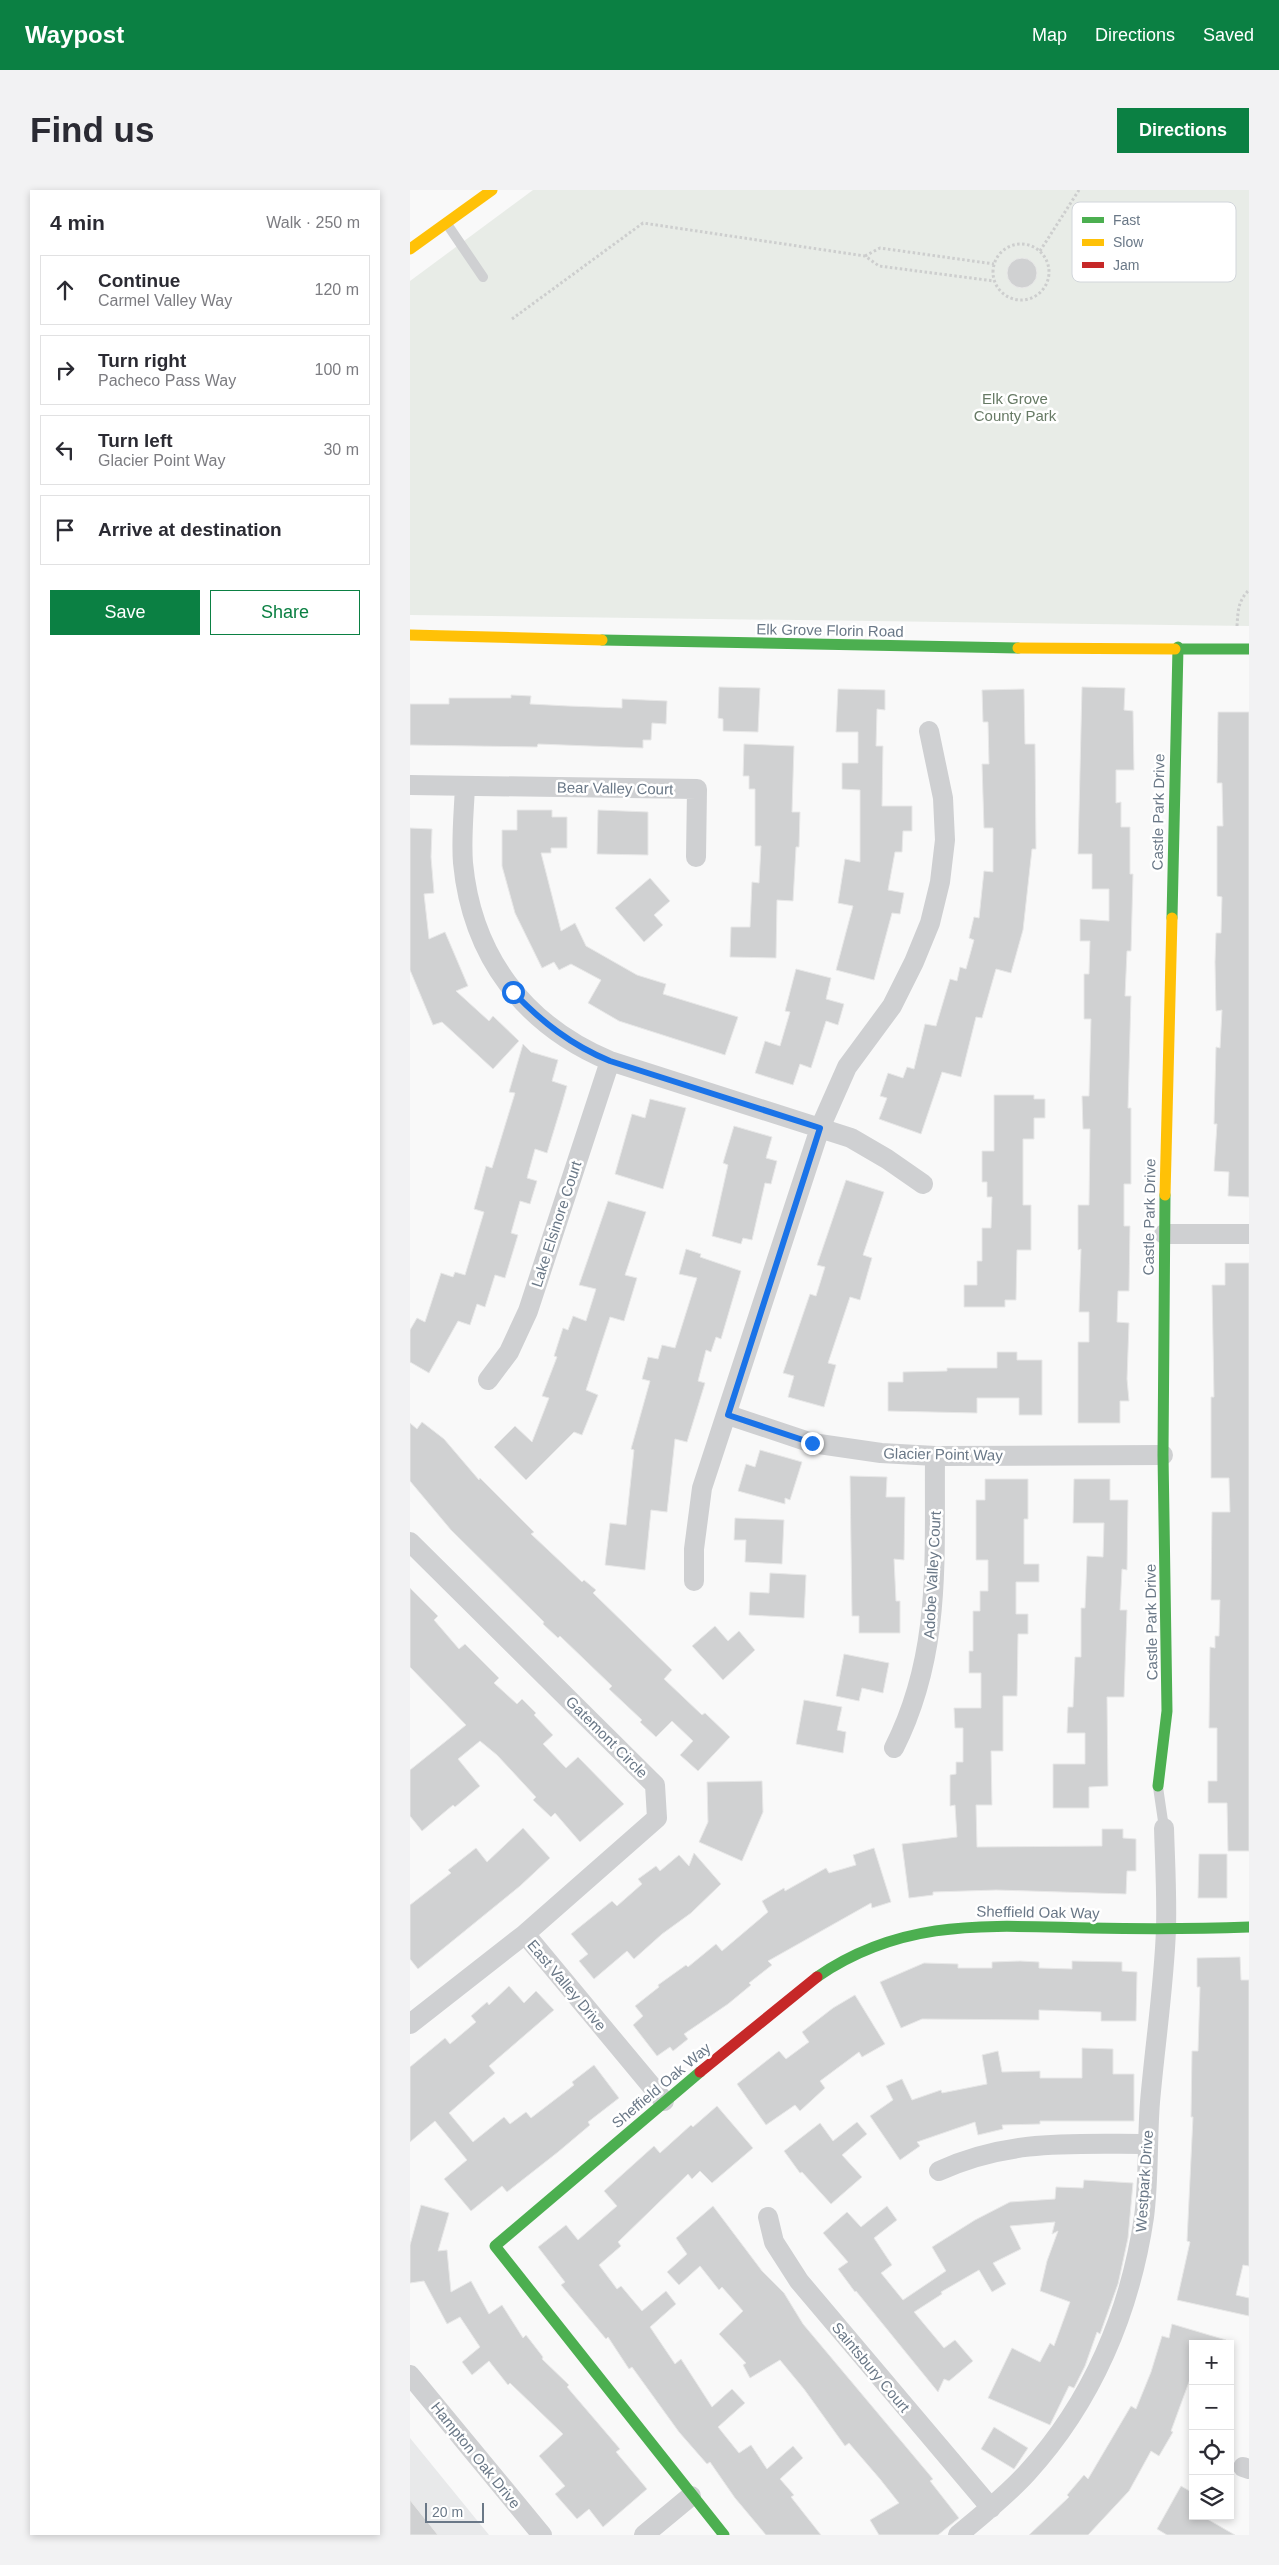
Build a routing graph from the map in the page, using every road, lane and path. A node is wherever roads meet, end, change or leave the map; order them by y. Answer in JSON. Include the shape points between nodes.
{"nodes":[{"id":1,"x":492,"y":190,"type":"edge"},
{"id":2,"x":1079,"y":190,"type":"edge"},
{"id":3,"x":446,"y":223,"type":"junction"},
{"id":4,"x":410,"y":249,"type":"edge"},
{"id":5,"x":1040,"y":252,"type":"junction"},
{"id":6,"x":865,"y":256,"type":"junction"},
{"id":7,"x":994,"y":264,"type":"junction"},
{"id":8,"x":483,"y":277,"type":"dead end"},
{"id":9,"x":994,"y":281,"type":"junction"},
{"id":10,"x":512,"y":319,"type":"dead end"},
{"id":11,"x":1249,"y":590,"type":"edge"},
{"id":12,"x":1237,"y":629,"type":"dead end"},
{"id":13,"x":410,"y":635,"type":"edge"},
{"id":14,"x":1178,"y":647,"type":"junction"},
{"id":15,"x":1249,"y":649,"type":"edge"},
{"id":16,"x":929,"y":731,"type":"dead end"},
{"id":17,"x":410,"y":785,"type":"edge"},
{"id":18,"x":465,"y":786,"type":"junction"},
{"id":19,"x":696,"y":858,"type":"dead end"},
{"id":20,"x":610,"y":1061,"type":"junction"},
{"id":21,"x":820,"y":1128,"type":"junction"},
{"id":22,"x":923,"y":1184,"type":"dead end"},
{"id":23,"x":1164,"y":1234,"type":"junction"},
{"id":24,"x":1249,"y":1234,"type":"edge"},
{"id":25,"x":488,"y":1380,"type":"dead end"},
{"id":26,"x":728,"y":1415,"type":"junction"},
{"id":27,"x":1163,"y":1455,"type":"junction"},
{"id":28,"x":936,"y":1456,"type":"junction"},
{"id":29,"x":410,"y":1542,"type":"edge"},
{"id":30,"x":694,"y":1581,"type":"dead end"},
{"id":31,"x":894,"y":1748,"type":"dead end"},
{"id":32,"x":1158,"y":1786,"type":"joint"},
{"id":33,"x":1164,"y":1828,"type":"joint"},
{"id":34,"x":1249,"y":1928,"type":"edge"},
{"id":35,"x":1166,"y":1930,"type":"junction"},
{"id":36,"x":524,"y":1934,"type":"junction"},
{"id":37,"x":410,"y":2024,"type":"edge"},
{"id":38,"x":664,"y":2101,"type":"junction"},
{"id":39,"x":1146,"y":2144,"type":"junction"},
{"id":40,"x":939,"y":2171,"type":"dead end"},
{"id":41,"x":768,"y":2217,"type":"dead end"},
{"id":42,"x":410,"y":2375,"type":"edge"},
{"id":43,"x":691,"y":2496,"type":"junction"},
{"id":44,"x":990,"y":2508,"type":"junction"},
{"id":45,"x":542,"y":2535,"type":"edge"},
{"id":46,"x":644,"y":2535,"type":"edge"},
{"id":47,"x":724,"y":2535,"type":"edge"},
{"id":48,"x":958,"y":2535,"type":"edge"}],
"edges":[{"from":1,"to":3,"type":"street"},
{"from":2,"to":5,"type":"path"},
{"from":3,"to":4,"type":"street"},
{"from":3,"to":8,"type":"lane"},
{"from":5,"to":7,"type":"path","via":[[1032,246],[1014,245],[1005,249]]},
{"from":5,"to":9,"type":"path","via":[[1046,259],[1049,277],[1040,293],[1032,298],[1014,300]]},
{"from":6,"to":7,"type":"path","via":[[880,248]]},
{"from":6,"to":9,"type":"path","via":[[879,266]]},
{"from":6,"to":10,"type":"path","via":[[643,223]]},
{"from":7,"to":9,"type":"path"},
{"from":11,"to":12,"type":"path","via":[[1238,607]]},
{"from":13,"to":14,"type":"street","name":"Elk Grove Florin Road","via":[[895,646]]},
{"from":14,"to":15,"type":"street","name":"Elk Grove Florin Road"},
{"from":14,"to":23,"type":"street","name":"Castle Park Drive"},
{"from":16,"to":21,"type":"street","via":[[943,798],[945,840],[935,903],[914,962],[892,1006],[847,1067]]},
{"from":17,"to":18,"type":"street"},
{"from":18,"to":19,"type":"street","name":"Bear Valley Court","via":[[697,790]]},
{"from":18,"to":20,"type":"street","via":[[463,860],[466,884],[487,952],[513,992],[547,1026],[588,1052]]},
{"from":20,"to":21,"type":"street"},
{"from":20,"to":25,"type":"street","name":"Lake Elsinore Court","via":[[520,1331]]},
{"from":21,"to":22,"type":"street","via":[[851,1138]]},
{"from":21,"to":26,"type":"street"},
{"from":23,"to":24,"type":"street"},
{"from":23,"to":27,"type":"street","name":"Castle Park Drive"},
{"from":26,"to":28,"type":"street","name":"Glacier Point Way","via":[[812,1443],[858,1451]]},
{"from":26,"to":30,"type":"street","via":[[708,1468],[698,1508]]},
{"from":27,"to":28,"type":"street","name":"Glacier Point Way"},
{"from":27,"to":32,"type":"street","name":"Castle Park Drive","via":[[1167,1711]]},
{"from":28,"to":31,"type":"street","name":"Adobe Valley Court","via":[[930,1640],[919,1687]]},
{"from":29,"to":36,"type":"street","name":"Gatemont Circle","via":[[654,1785],[657,1818]]},
{"from":32,"to":33,"type":"lane"},
{"from":33,"to":35,"type":"street","name":"Westpark Drive"},
{"from":34,"to":35,"type":"street","name":"Sheffield Oak Way"},
{"from":35,"to":38,"type":"street","name":"Sheffield Oak Way","via":[[982,1925],[943,1928],[870,1946],[820,1973]]},
{"from":35,"to":39,"type":"street","name":"Westpark Drive"},
{"from":36,"to":37,"type":"street","name":"East Valley Drive"},
{"from":36,"to":38,"type":"street","name":"East Valley Drive"},
{"from":38,"to":43,"type":"street","name":"Sheffield Oak Way","via":[[495,2246]]},
{"from":39,"to":40,"type":"street","via":[[1022,2146],[982,2154]]},
{"from":39,"to":44,"type":"street","name":"Westpark Drive","via":[[1144,2216],[1136,2262],[1106,2353],[1058,2435],[1028,2472]]},
{"from":41,"to":44,"type":"street","name":"Saintsbury Court","via":[[774,2242],[799,2281]]},
{"from":42,"to":45,"type":"street","name":"Hampton Oak Drive"},
{"from":43,"to":46,"type":"street"},
{"from":43,"to":47,"type":"street"},
{"from":44,"to":48,"type":"street","name":"Westpark Drive"}]}
